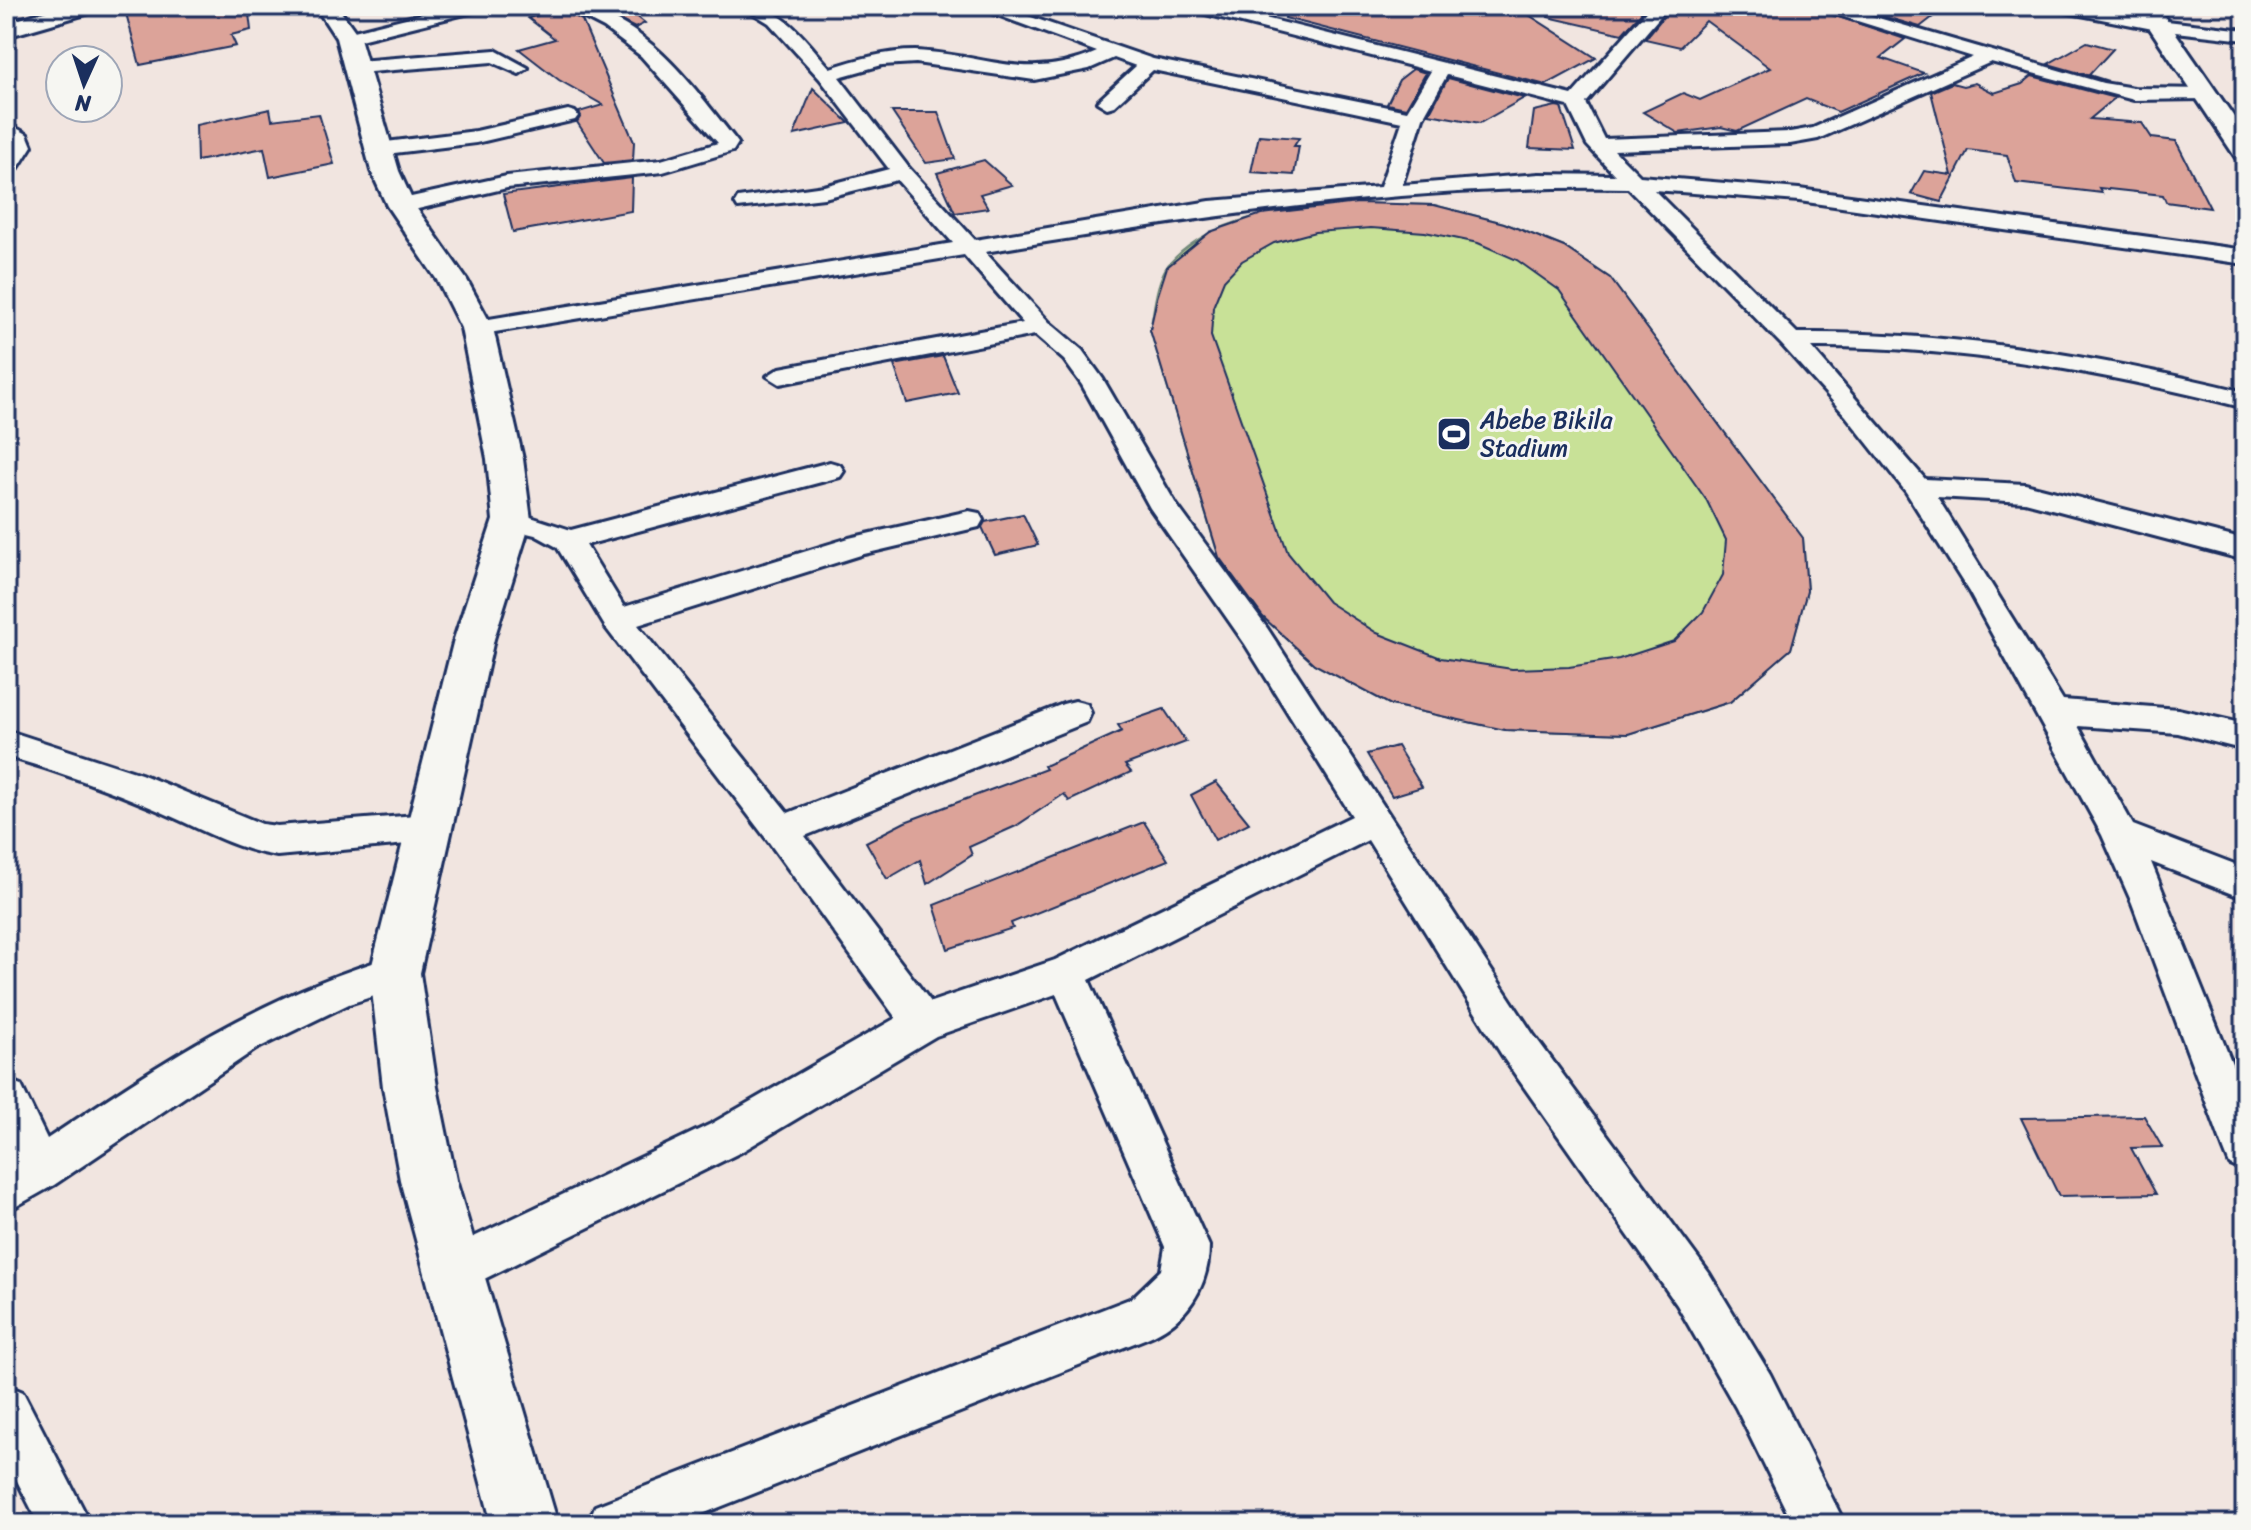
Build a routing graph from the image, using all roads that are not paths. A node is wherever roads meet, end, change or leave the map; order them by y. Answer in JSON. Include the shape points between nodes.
{"nodes":[{"id":1,"x":87,"y":6,"type":"edge"},
{"id":2,"x":326,"y":6,"type":"edge"},
{"id":3,"x":475,"y":6,"type":"edge"},
{"id":4,"x":570,"y":6,"type":"edge"},
{"id":5,"x":750,"y":6,"type":"edge"},
{"id":6,"x":982,"y":6,"type":"edge"},
{"id":7,"x":1196,"y":6,"type":"edge"},
{"id":8,"x":1660,"y":6,"type":"edge"},
{"id":9,"x":1818,"y":6,"type":"edge"},
{"id":10,"x":2060,"y":6,"type":"edge"},
{"id":11,"x":2152,"y":15,"type":"edge"},
{"id":12,"x":11,"y":26,"type":"edge"},
{"id":13,"x":2245,"y":35,"type":"edge"},
{"id":14,"x":1112,"y":52,"type":"junction"},
{"id":15,"x":353,"y":53,"type":"junction"},
{"id":16,"x":1990,"y":56,"type":"junction"},
{"id":17,"x":1149,"y":64,"type":"junction"},
{"id":18,"x":519,"y":68,"type":"dead end"},
{"id":19,"x":1441,"y":70,"type":"junction"},
{"id":20,"x":827,"y":75,"type":"junction"},
{"id":21,"x":2204,"y":93,"type":"junction"},
{"id":22,"x":1107,"y":102,"type":"dead end"},
{"id":23,"x":1576,"y":102,"type":"junction"},
{"id":24,"x":568,"y":116,"type":"dead end"},
{"id":25,"x":1413,"y":118,"type":"junction"},
{"id":26,"x":6,"y":128,"type":"edge"},
{"id":27,"x":1597,"y":145,"type":"junction"},
{"id":28,"x":378,"y":149,"type":"junction"},
{"id":29,"x":2245,"y":152,"type":"edge"},
{"id":30,"x":6,"y":172,"type":"edge"},
{"id":31,"x":902,"y":172,"type":"junction"},
{"id":32,"x":1631,"y":182,"type":"junction"},
{"id":33,"x":1390,"y":190,"type":"junction"},
{"id":34,"x":746,"y":203,"type":"dead end"},
{"id":35,"x":401,"y":206,"type":"junction"},
{"id":36,"x":969,"y":248,"type":"junction"},
{"id":37,"x":2245,"y":257,"type":"edge"},
{"id":38,"x":1040,"y":327,"type":"junction"},
{"id":39,"x":477,"y":328,"type":"junction"},
{"id":40,"x":1791,"y":340,"type":"junction"},
{"id":41,"x":780,"y":376,"type":"dead end"},
{"id":42,"x":2245,"y":400,"type":"edge"},
{"id":43,"x":830,"y":471,"type":"dead end"},
{"id":44,"x":1917,"y":487,"type":"junction"},
{"id":45,"x":512,"y":520,"type":"junction"},
{"id":46,"x":969,"y":520,"type":"dead end"},
{"id":47,"x":568,"y":540,"type":"junction"},
{"id":48,"x":2245,"y":550,"type":"edge"},
{"id":49,"x":617,"y":620,"type":"junction"},
{"id":50,"x":2054,"y":712,"type":"junction"},
{"id":51,"x":1075,"y":713,"type":"dead end"},
{"id":52,"x":2245,"y":737,"type":"edge"},
{"id":53,"x":6,"y":743,"type":"edge"},
{"id":54,"x":1374,"y":821,"type":"junction"},
{"id":55,"x":429,"y":828,"type":"junction"},
{"id":56,"x":781,"y":831,"type":"junction"},
{"id":57,"x":2120,"y":835,"type":"junction"},
{"id":58,"x":2245,"y":884,"type":"edge"},
{"id":59,"x":395,"y":973,"type":"junction"},
{"id":60,"x":1066,"y":973,"type":"junction"},
{"id":61,"x":923,"y":1023,"type":"junction"},
{"id":62,"x":6,"y":1099,"type":"edge"},
{"id":63,"x":2245,"y":1150,"type":"edge"},
{"id":64,"x":22,"y":1180,"type":"edge"},
{"id":65,"x":452,"y":1271,"type":"junction"},
{"id":66,"x":6,"y":1409,"type":"edge"},
{"id":67,"x":66,"y":1524,"type":"edge"},
{"id":68,"x":525,"y":1524,"type":"edge"},
{"id":69,"x":613,"y":1524,"type":"edge"},
{"id":70,"x":1820,"y":1524,"type":"edge"}],
"edges":[{"from":1,"to":12,"type":"street"},
{"from":2,"to":15,"type":"street"},
{"from":3,"to":15,"type":"street"},
{"from":4,"to":35,"type":"street","via":[[614,26],[659,60],[728,143],[726,147],[663,166],[507,182]]},
{"from":5,"to":20,"type":"street","via":[[775,19]]},
{"from":6,"to":14,"type":"street"},
{"from":7,"to":19,"type":"street"},
{"from":8,"to":23,"type":"street"},
{"from":9,"to":16,"type":"street"},
{"from":10,"to":11,"type":"street"},
{"from":11,"to":13,"type":"street"},
{"from":11,"to":21,"type":"street"},
{"from":14,"to":17,"type":"street"},
{"from":14,"to":20,"type":"street","via":[[1052,75],[909,57],[866,62]]},
{"from":15,"to":18,"type":"street","via":[[499,56]]},
{"from":15,"to":28,"type":"street"},
{"from":16,"to":21,"type":"street","via":[[2113,91]]},
{"from":16,"to":27,"type":"street","via":[[1818,133]]},
{"from":17,"to":22,"type":"street"},
{"from":17,"to":25,"type":"street"},
{"from":19,"to":23,"type":"street"},
{"from":19,"to":25,"type":"street"},
{"from":20,"to":31,"type":"street"},
{"from":21,"to":29,"type":"street"},
{"from":23,"to":27,"type":"street"},
{"from":24,"to":28,"type":"street","via":[[476,137]]},
{"from":25,"to":33,"type":"street"},
{"from":26,"to":30,"type":"street","via":[[22,146]]},
{"from":27,"to":32,"type":"street"},
{"from":28,"to":35,"type":"street"},
{"from":31,"to":34,"type":"street","via":[[824,192]]},
{"from":31,"to":36,"type":"street"},
{"from":32,"to":33,"type":"street","via":[[1539,180]]},
{"from":32,"to":37,"type":"street","via":[[1879,204]]},
{"from":32,"to":40,"type":"street"},
{"from":33,"to":36,"type":"street","via":[[1210,208]]},
{"from":35,"to":39,"type":"street","via":[[452,280]]},
{"from":36,"to":38,"type":"street"},
{"from":36,"to":39,"type":"street"},
{"from":38,"to":41,"type":"street"},
{"from":38,"to":54,"type":"street","via":[[1073,355],[1094,384],[1164,508],[1256,636]]},
{"from":39,"to":45,"type":"street","via":[[505,459]]},
{"from":40,"to":42,"type":"street","via":[[1894,339],[1989,349]]},
{"from":40,"to":44,"type":"street"},
{"from":43,"to":47,"type":"street"},
{"from":44,"to":48,"type":"street","via":[[2025,493]]},
{"from":44,"to":50,"type":"street"},
{"from":45,"to":47,"type":"street"},
{"from":45,"to":55,"type":"street","via":[[474,639]]},
{"from":46,"to":49,"type":"street","via":[[859,545]]},
{"from":47,"to":49,"type":"street"},
{"from":49,"to":56,"type":"street"},
{"from":50,"to":52,"type":"street","via":[[2165,719]]},
{"from":50,"to":57,"type":"street"},
{"from":51,"to":56,"type":"street"},
{"from":53,"to":55,"type":"street","via":[[119,780],[231,832],[277,841]]},
{"from":54,"to":60,"type":"street"},
{"from":54,"to":70,"type":"street","via":[[1519,1047],[1693,1289],[1753,1391]]},
{"from":55,"to":59,"type":"street"},
{"from":56,"to":61,"type":"street"},
{"from":57,"to":58,"type":"street"},
{"from":57,"to":63,"type":"street"},
{"from":59,"to":64,"type":"street","via":[[354,983],[260,1028]]},
{"from":59,"to":65,"type":"street","via":[[425,1164]]},
{"from":60,"to":61,"type":"street"},
{"from":60,"to":69,"type":"street","via":[[1187,1246],[1188,1265],[1171,1297],[1147,1315]]},
{"from":61,"to":65,"type":"street","via":[[726,1138]]},
{"from":62,"to":64,"type":"street"},
{"from":65,"to":68,"type":"street"},
{"from":66,"to":67,"type":"street"}]}
